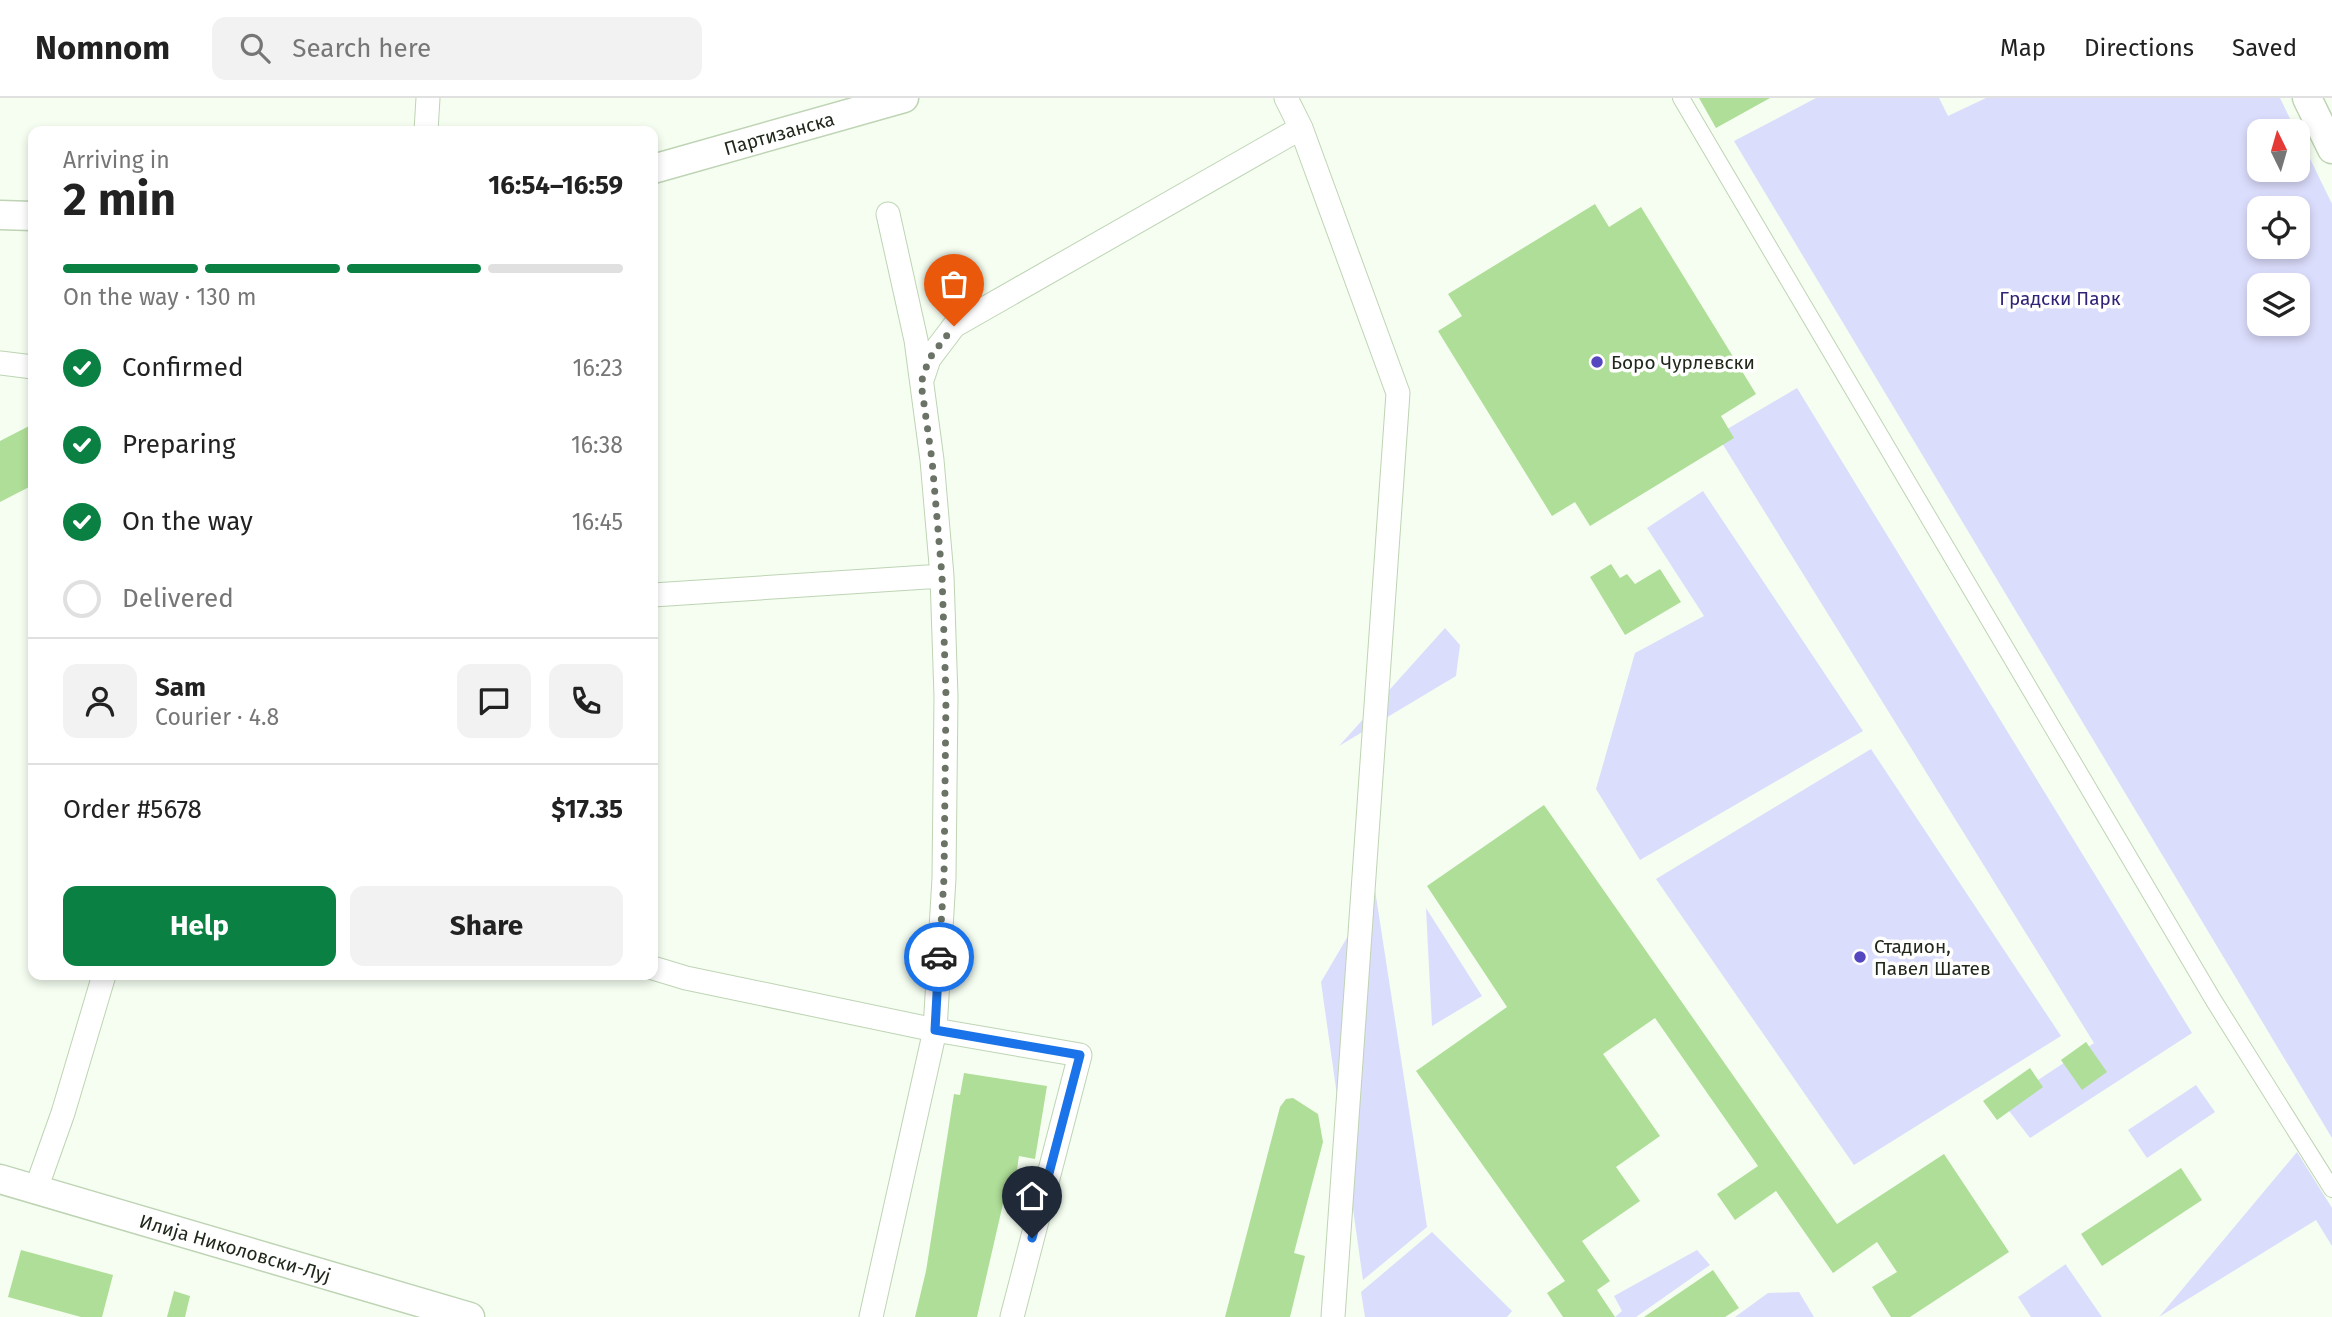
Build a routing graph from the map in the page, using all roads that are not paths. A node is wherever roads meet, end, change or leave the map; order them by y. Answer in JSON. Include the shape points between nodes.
{"nodes":[{"id":1,"x":428,"y":98,"type":"edge"},
{"id":2,"x":905,"y":98,"type":"edge"},
{"id":3,"x":1286,"y":98,"type":"edge"},
{"id":4,"x":1681,"y":98,"type":"edge"},
{"id":5,"x":2307,"y":98,"type":"edge"},
{"id":6,"x":426,"y":126,"type":"edge"},
{"id":7,"x":1301,"y":128,"type":"junction"},
{"id":8,"x":2332,"y":149,"type":"edge"},
{"id":9,"x":658,"y":168,"type":"edge"},
{"id":10,"x":888,"y":214,"type":"dead end"},
{"id":11,"x":0,"y":215,"type":"edge"},
{"id":12,"x":28,"y":216,"type":"edge"},
{"id":13,"x":0,"y":363,"type":"edge"},
{"id":14,"x":28,"y":366,"type":"edge"},
{"id":15,"x":921,"y":383,"type":"junction"},
{"id":16,"x":942,"y":576,"type":"junction"},
{"id":17,"x":658,"y":595,"type":"edge"},
{"id":18,"x":658,"y":970,"type":"edge"},
{"id":19,"x":102,"y":980,"type":"edge"},
{"id":20,"x":935,"y":1030,"type":"junction"},
{"id":21,"x":0,"y":1179,"type":"edge"},
{"id":22,"x":36,"y":1189,"type":"junction"},
{"id":23,"x":2332,"y":1189,"type":"edge"},
{"id":24,"x":440,"y":1313,"type":"edge"},
{"id":25,"x":470,"y":1317,"type":"edge"},
{"id":26,"x":871,"y":1317,"type":"edge"},
{"id":27,"x":1012,"y":1317,"type":"edge"},
{"id":28,"x":1333,"y":1317,"type":"edge"}],
"edges":[{"from":1,"to":6,"type":"street"},
{"from":2,"to":9,"type":"street","name":"Партизанска"},
{"from":3,"to":7,"type":"street"},
{"from":4,"to":23,"type":"street","via":[[2214,1001]]},
{"from":5,"to":8,"type":"street"},
{"from":7,"to":15,"type":"street","via":[[954,326],[929,359]]},
{"from":7,"to":28,"type":"street","via":[[1398,393]]},
{"from":10,"to":15,"type":"street"},
{"from":11,"to":12,"type":"street"},
{"from":13,"to":14,"type":"street"},
{"from":15,"to":16,"type":"street"},
{"from":16,"to":17,"type":"street"},
{"from":16,"to":20,"type":"street","via":[[944,878]]},
{"from":18,"to":20,"type":"street"},
{"from":19,"to":22,"type":"street"},
{"from":20,"to":26,"type":"street"},
{"from":20,"to":27,"type":"street","via":[[1080,1055]]},
{"from":21,"to":22,"type":"street","name":"Илија Николовски-Луј"},
{"from":22,"to":24,"type":"street","name":"Илија Николовски-Луј"},
{"from":24,"to":25,"type":"street","name":"Илија Николовски-Луј"}]}
